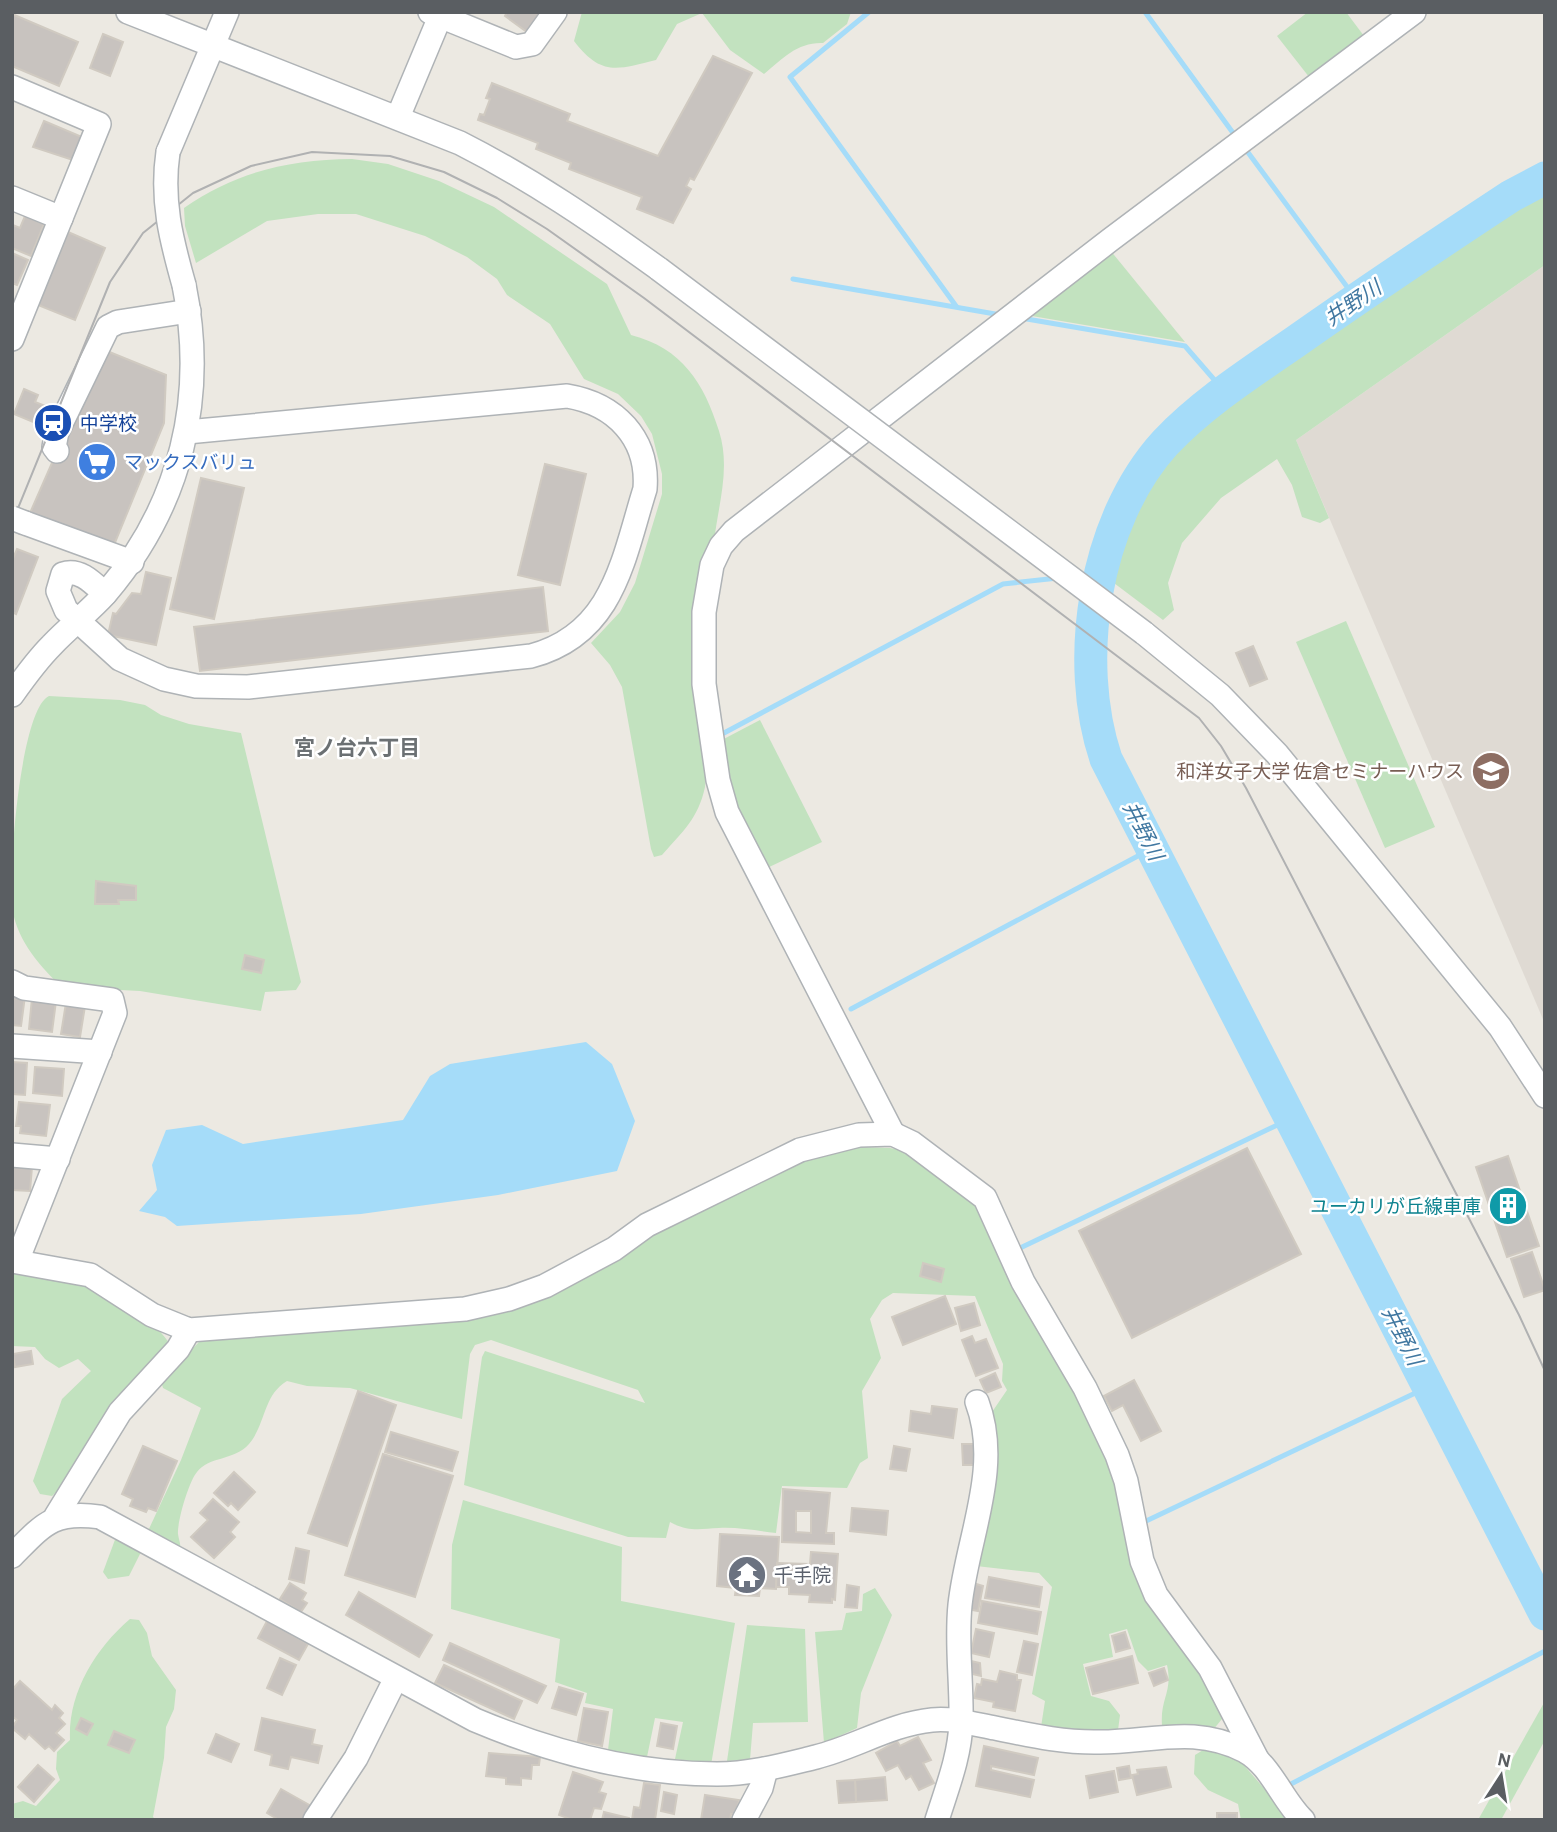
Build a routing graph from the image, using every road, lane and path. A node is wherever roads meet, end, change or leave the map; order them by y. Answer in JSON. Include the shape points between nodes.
{"nodes":[{"id":1,"x":128,"y":12,"type":"edge"},
{"id":2,"x":228,"y":12,"type":"edge"},
{"id":3,"x":555,"y":12,"type":"edge"},
{"id":4,"x":1414,"y":12,"type":"edge"},
{"id":5,"x":437,"y":13,"type":"edge"},
{"id":6,"x":214,"y":46,"type":"junction"},
{"id":7,"x":12,"y":87,"type":"edge"},
{"id":8,"x":398,"y":117,"type":"junction"},
{"id":9,"x":12,"y":198,"type":"edge"},
{"id":10,"x":61,"y":218,"type":"junction"},
{"id":11,"x":18,"y":308,"type":"edge"},
{"id":12,"x":181,"y":312,"type":"junction"},
{"id":13,"x":12,"y":339,"type":"edge"},
{"id":14,"x":187,"y":432,"type":"junction"},
{"id":15,"x":57,"y":451,"type":"dead end"},
{"id":16,"x":19,"y":521,"type":"edge"},
{"id":17,"x":132,"y":562,"type":"junction"},
{"id":18,"x":105,"y":594,"type":"junction"},
{"id":19,"x":79,"y":622,"type":"junction"},
{"id":20,"x":12,"y":695,"type":"edge"},
{"id":21,"x":12,"y":982,"type":"edge"},
{"id":22,"x":12,"y":1046,"type":"edge"},
{"id":23,"x":100,"y":1052,"type":"junction"},
{"id":24,"x":1545,"y":1096,"type":"edge"},
{"id":25,"x":893,"y":1134,"type":"junction"},
{"id":26,"x":12,"y":1155,"type":"edge"},
{"id":27,"x":58,"y":1158,"type":"junction"},
{"id":28,"x":15,"y":1261,"type":"edge"},
{"id":29,"x":189,"y":1330,"type":"junction"},
{"id":30,"x":977,"y":1402,"type":"dead end"},
{"id":31,"x":56,"y":1516,"type":"junction"},
{"id":32,"x":12,"y":1556,"type":"edge"},
{"id":33,"x":395,"y":1680,"type":"junction"},
{"id":34,"x":961,"y":1721,"type":"junction"},
{"id":35,"x":1256,"y":1759,"type":"junction"},
{"id":36,"x":766,"y":1769,"type":"junction"},
{"id":37,"x":315,"y":1820,"type":"edge"},
{"id":38,"x":744,"y":1820,"type":"edge"},
{"id":39,"x":937,"y":1820,"type":"edge"},
{"id":40,"x":1303,"y":1820,"type":"edge"}],
"edges":[{"from":1,"to":6,"type":"street"},
{"from":2,"to":6,"type":"street"},
{"from":3,"to":5,"type":"street","via":[[531,44],[516,47]]},
{"from":4,"to":25,"type":"street","via":[[734,531],[712,565],[704,612],[704,684],[727,812]]},
{"from":5,"to":8,"type":"street"},
{"from":6,"to":8,"type":"street"},
{"from":6,"to":12,"type":"street","bridge":true,"via":[[168,152],[164,201],[184,285]]},
{"from":7,"to":10,"type":"street","via":[[99,124]]},
{"from":8,"to":24,"type":"street","bridge":true,"via":[[513,169],[565,201],[1144,634],[1228,703],[1277,754],[1500,1027]]},
{"from":9,"to":10,"type":"street"},
{"from":10,"to":11,"type":"street"},
{"from":11,"to":13,"type":"street"},
{"from":12,"to":14,"type":"street","via":[[194,368]]},
{"from":12,"to":15,"type":"street","via":[[107,327],[57,432]]},
{"from":14,"to":17,"type":"street","via":[[167,499]]},
{"from":14,"to":19,"type":"street","via":[[567,396],[596,403],[621,419],[640,448],[645,489],[606,604],[574,636],[531,656],[248,687],[196,686],[164,679],[120,659]]},
{"from":16,"to":17,"type":"street"},
{"from":17,"to":18,"type":"street"},
{"from":18,"to":19,"type":"street"},
{"from":18,"to":19,"type":"street","via":[[81,575],[63,574],[60,600]]},
{"from":19,"to":20,"type":"street","via":[[52,644]]},
{"from":21,"to":23,"type":"street","via":[[24,988],[112,1000],[115,1013]]},
{"from":22,"to":23,"type":"street"},
{"from":23,"to":27,"type":"street"},
{"from":25,"to":29,"type":"street","via":[[859,1135],[800,1150],[647,1225],[584,1267],[509,1299],[465,1309]]},
{"from":25,"to":35,"type":"street","via":[[985,1198],[1023,1282],[1085,1388],[1117,1455],[1142,1560],[1156,1595],[1210,1668]]},
{"from":26,"to":27,"type":"street"},
{"from":27,"to":28,"type":"street"},
{"from":28,"to":29,"type":"street","via":[[90,1275],[152,1315]]},
{"from":29,"to":31,"type":"street","via":[[178,1349],[120,1412]]},
{"from":30,"to":34,"type":"street","via":[[987,1436],[986,1461],[960,1604]]},
{"from":31,"to":32,"type":"street"},
{"from":31,"to":33,"type":"street","via":[[100,1517]]},
{"from":33,"to":36,"type":"street","via":[[475,1720],[558,1751],[685,1772]]},
{"from":33,"to":37,"type":"street","via":[[356,1758]]},
{"from":34,"to":35,"type":"street","via":[[1052,1739],[1100,1742],[1188,1734],[1233,1746]]},
{"from":34,"to":36,"type":"street","via":[[909,1724],[820,1756]]},
{"from":34,"to":39,"type":"street","via":[[953,1769]]},
{"from":35,"to":40,"type":"street"},
{"from":36,"to":38,"type":"street"}]}
